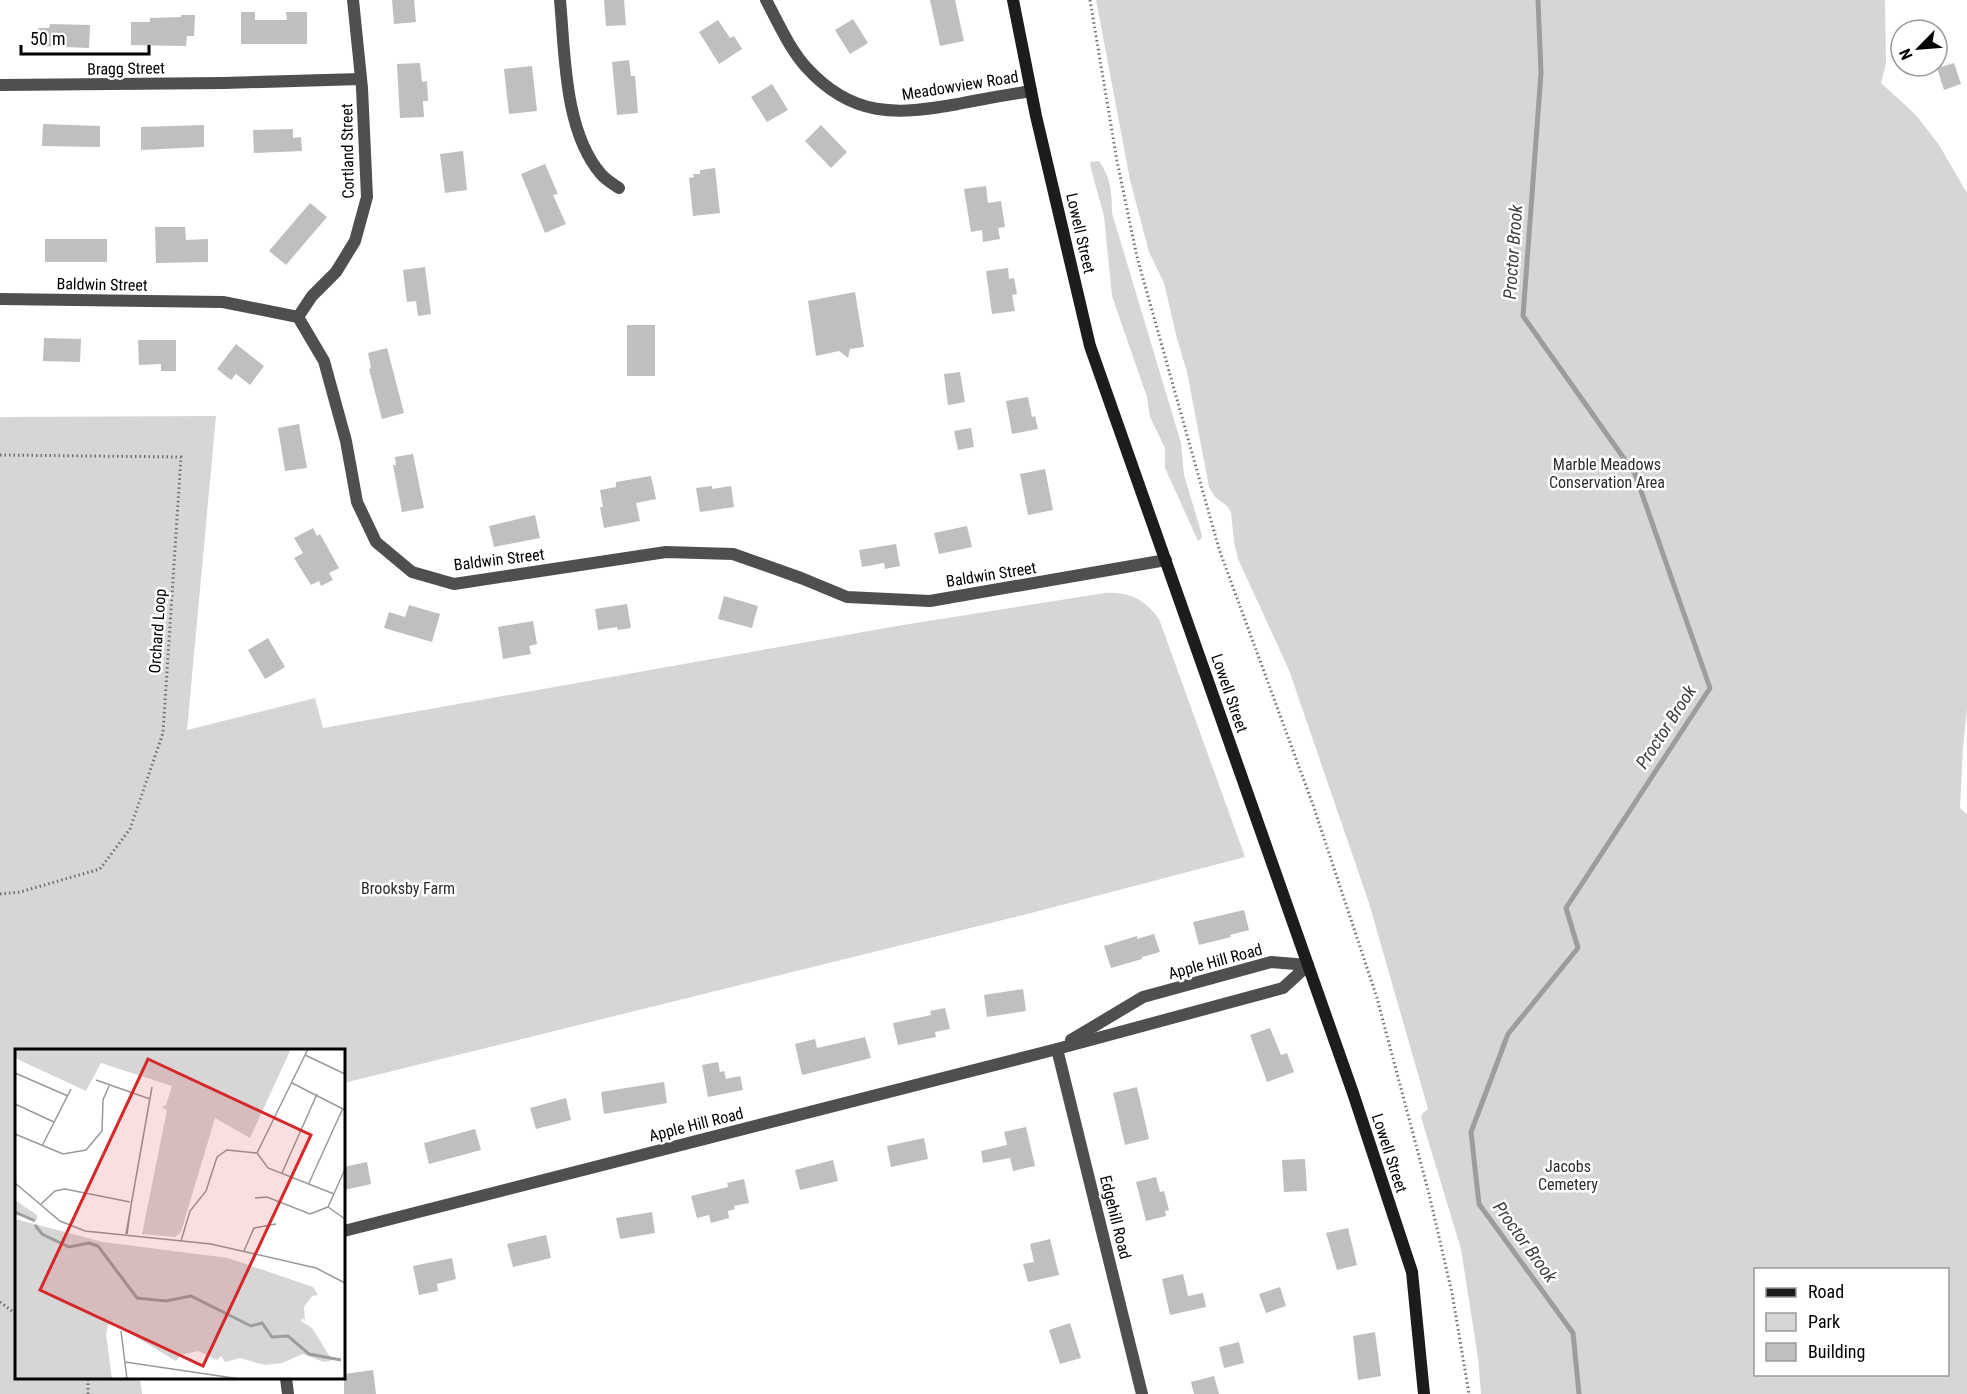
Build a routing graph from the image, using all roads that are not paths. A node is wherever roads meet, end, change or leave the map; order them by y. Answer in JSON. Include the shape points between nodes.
{"nodes":[{"id":1,"x":353,"y":0,"type":"edge"},
{"id":2,"x":560,"y":0,"type":"edge"},
{"id":3,"x":766,"y":0,"type":"edge"},
{"id":4,"x":1013,"y":0,"type":"edge"},
{"id":5,"x":361,"y":79,"type":"junction"},
{"id":6,"x":0,"y":86,"type":"edge"},
{"id":7,"x":1031,"y":91,"type":"junction"},
{"id":8,"x":619,"y":188,"type":"dead end"},
{"id":9,"x":0,"y":299,"type":"edge"},
{"id":10,"x":298,"y":317,"type":"junction"},
{"id":11,"x":1166,"y":560,"type":"junction"},
{"id":12,"x":1308,"y":965,"type":"junction"},
{"id":13,"x":1057,"y":1049,"type":"junction"},
{"id":14,"x":345,"y":1231,"type":"edge"},
{"id":15,"x":286,"y":1379,"type":"edge"},
{"id":16,"x":288,"y":1394,"type":"edge"},
{"id":17,"x":1143,"y":1394,"type":"edge"},
{"id":18,"x":1424,"y":1394,"type":"edge"}],
"edges":[{"from":1,"to":5,"type":"street","name":"Cortland Street"},
{"from":2,"to":8,"type":"street","via":[[571,103],[582,142],[603,176]]},
{"from":3,"to":7,"type":"street","name":"Meadowview Road","via":[[806,67],[839,95],[859,104],[904,112]]},
{"from":4,"to":7,"type":"main road","name":"Lowell Street"},
{"from":5,"to":6,"type":"street","name":"Bragg Street"},
{"from":5,"to":10,"type":"street","name":"Cortland Street","via":[[367,197],[355,241],[336,272]]},
{"from":7,"to":11,"type":"main road","name":"Lowell Street","via":[[1090,346]]},
{"from":9,"to":10,"type":"street","name":"Baldwin Street","via":[[223,302]]},
{"from":10,"to":11,"type":"street","name":"Baldwin Street","via":[[324,361],[346,441],[357,502],[376,542],[412,572],[454,584],[666,552],[733,554],[847,597],[930,601]]},
{"from":11,"to":12,"type":"main road","name":"Lowell Street"},
{"from":12,"to":13,"type":"street","name":"Apple Hill Road","via":[[1283,988]]},
{"from":12,"to":13,"type":"street","name":"Apple Hill Road","via":[[1270,962],[1143,997]]},
{"from":12,"to":18,"type":"main road","name":"Lowell Street","via":[[1412,1272]]},
{"from":13,"to":14,"type":"street","name":"Apple Hill Road"},
{"from":13,"to":17,"type":"street","name":"Edgehill Road"},
{"from":15,"to":16,"type":"street"}]}
